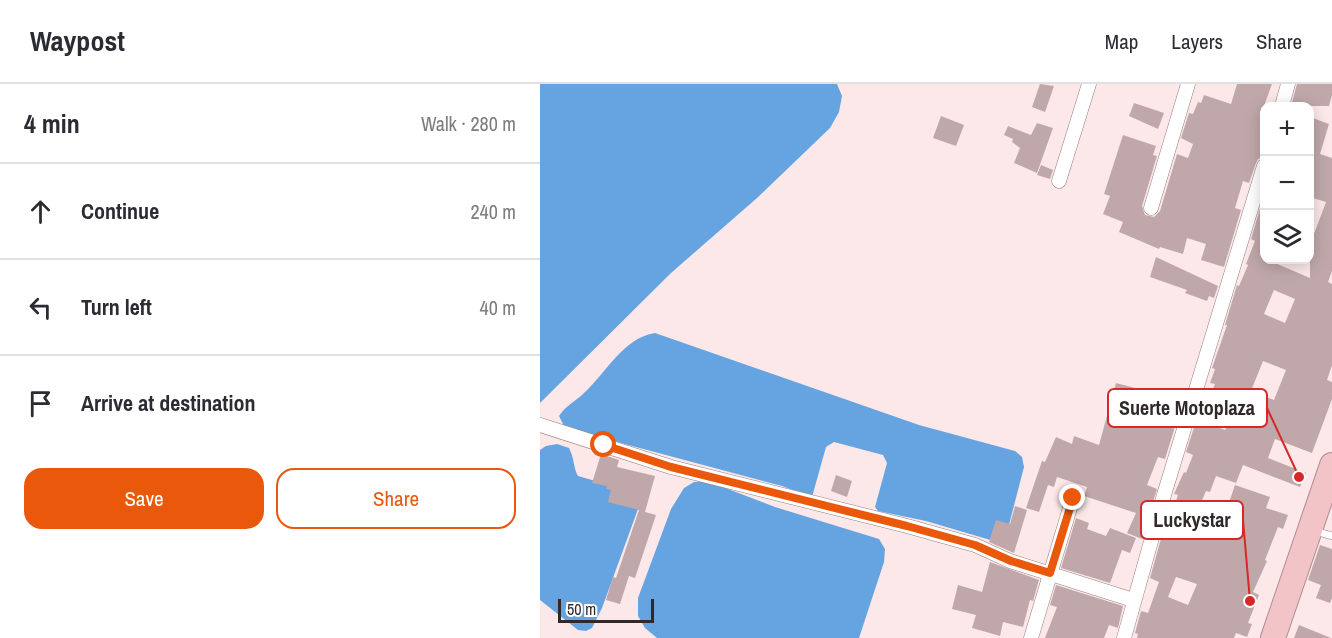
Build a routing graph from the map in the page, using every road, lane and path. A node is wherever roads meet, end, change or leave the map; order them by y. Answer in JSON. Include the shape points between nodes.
{"nodes":[{"id":1,"x":1089,"y":84,"type":"edge"},
{"id":2,"x":1188,"y":84,"type":"edge"},
{"id":3,"x":1288,"y":84,"type":"edge"},
{"id":4,"x":1282,"y":102,"type":"edge"},
{"id":5,"x":1260,"y":179,"type":"edge"},
{"id":6,"x":1059,"y":181,"type":"dead end"},
{"id":7,"x":1150,"y":208,"type":"dead end"},
{"id":8,"x":540,"y":425,"type":"edge"},
{"id":9,"x":1332,"y":465,"type":"edge"},
{"id":10,"x":1073,"y":498,"type":"dead end"},
{"id":11,"x":1321,"y":533,"type":"edge"},
{"id":12,"x":1050,"y":573,"type":"junction"},
{"id":13,"x":1133,"y":600,"type":"junction"},
{"id":14,"x":1031,"y":638,"type":"edge"},
{"id":15,"x":1124,"y":638,"type":"edge"},
{"id":16,"x":1273,"y":638,"type":"edge"}],
"edges":[{"from":1,"to":6,"type":"street"},
{"from":2,"to":7,"type":"street"},
{"from":3,"to":4,"type":"street"},
{"from":5,"to":13,"type":"street"},
{"from":8,"to":12,"type":"street","via":[[671,467],[975,545]]},
{"from":9,"to":11,"type":"highway"},
{"from":10,"to":12,"type":"street"},
{"from":11,"to":16,"type":"highway"},
{"from":12,"to":13,"type":"street"},
{"from":12,"to":14,"type":"street"},
{"from":13,"to":15,"type":"street"}]}
